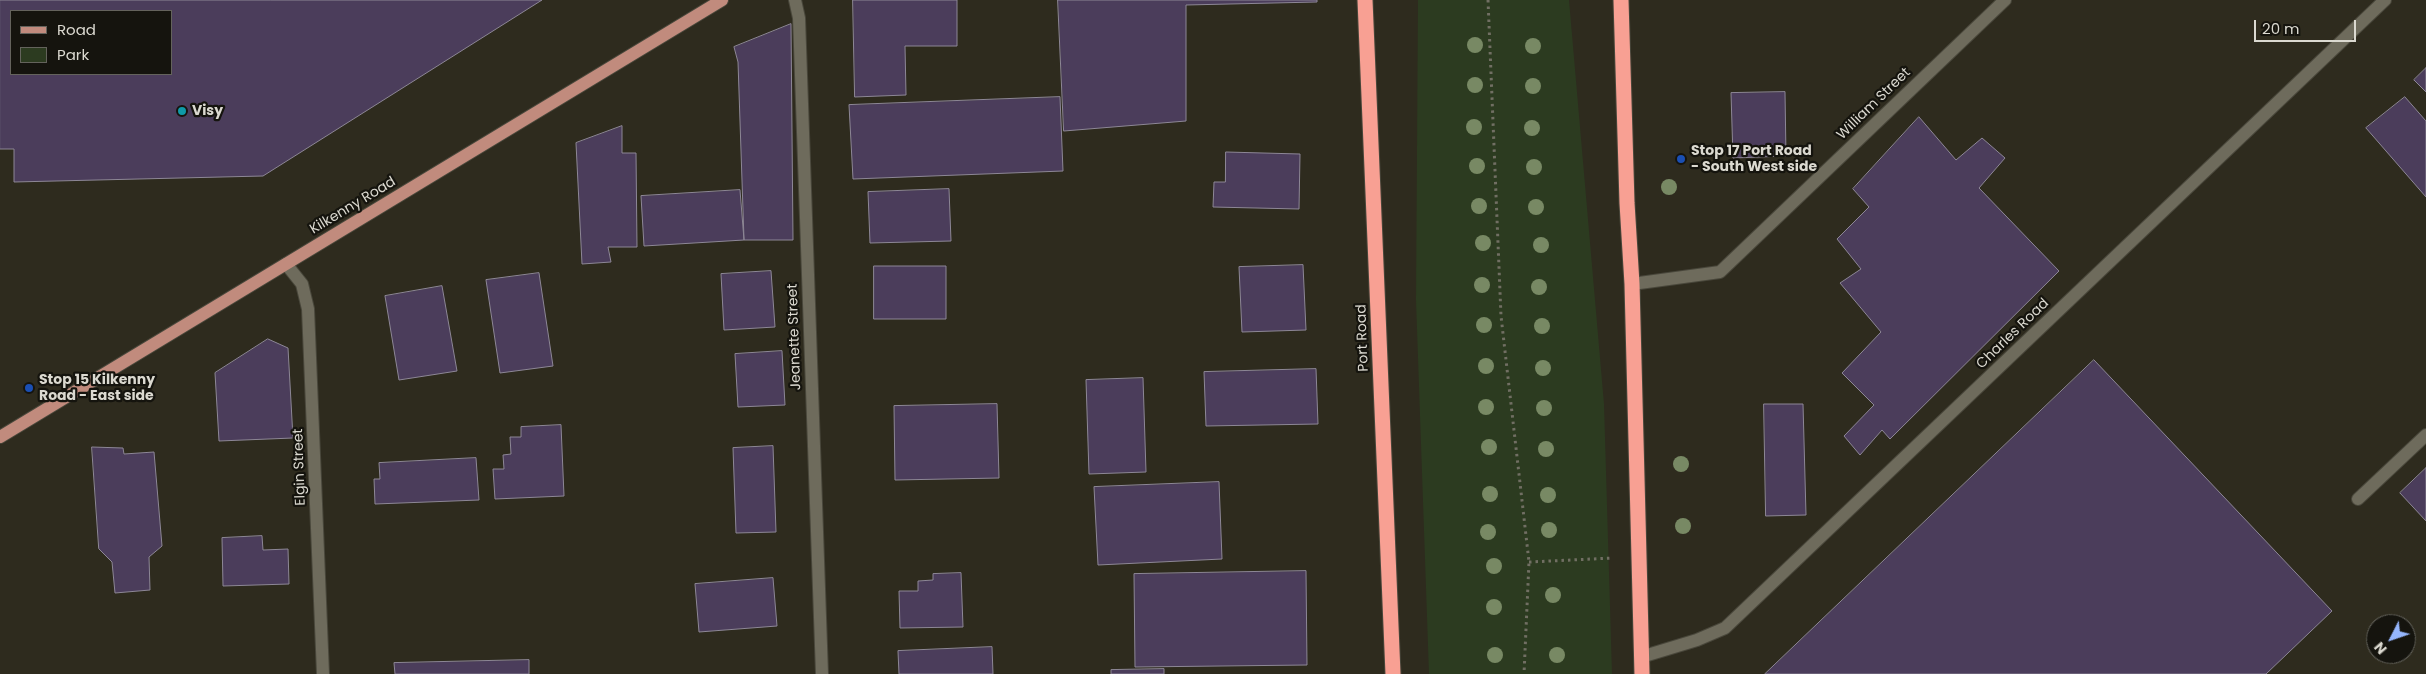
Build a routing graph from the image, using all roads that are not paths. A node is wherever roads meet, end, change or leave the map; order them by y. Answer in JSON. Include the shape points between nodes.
{"nodes":[{"id":1,"x":722,"y":0,"type":"edge"},
{"id":2,"x":795,"y":0,"type":"edge"},
{"id":3,"x":1365,"y":0,"type":"edge"},
{"id":4,"x":1621,"y":0,"type":"edge"},
{"id":5,"x":2005,"y":0,"type":"edge"},
{"id":6,"x":2385,"y":0,"type":"edge"},
{"id":7,"x":286,"y":264,"type":"junction"},
{"id":8,"x":1632,"y":284,"type":"junction"},
{"id":9,"x":2426,"y":434,"type":"edge"},
{"id":10,"x":0,"y":437,"type":"edge"},
{"id":11,"x":2358,"y":499,"type":"dead end"},
{"id":12,"x":1641,"y":657,"type":"junction"},
{"id":13,"x":323,"y":674,"type":"edge"},
{"id":14,"x":822,"y":674,"type":"edge"},
{"id":15,"x":1393,"y":674,"type":"edge"},
{"id":16,"x":1642,"y":674,"type":"edge"}],
"edges":[{"from":1,"to":7,"type":"main road","name":"Kilkenny Road"},
{"from":2,"to":14,"type":"street","name":"Jeanette Street","via":[[799,18]]},
{"from":3,"to":15,"type":"highway","name":"Port Road"},
{"from":4,"to":8,"type":"highway"},
{"from":5,"to":8,"type":"street","name":"William Street","via":[[1720,272]]},
{"from":6,"to":12,"type":"street","name":"Charles Road","via":[[1732,621],[1698,640]]},
{"from":7,"to":10,"type":"main road","name":"Kilkenny Road"},
{"from":7,"to":13,"type":"street","name":"Elgin Street","via":[[302,284],[308,309]]},
{"from":8,"to":12,"type":"highway"},
{"from":9,"to":11,"type":"street"},
{"from":12,"to":16,"type":"highway"}]}
